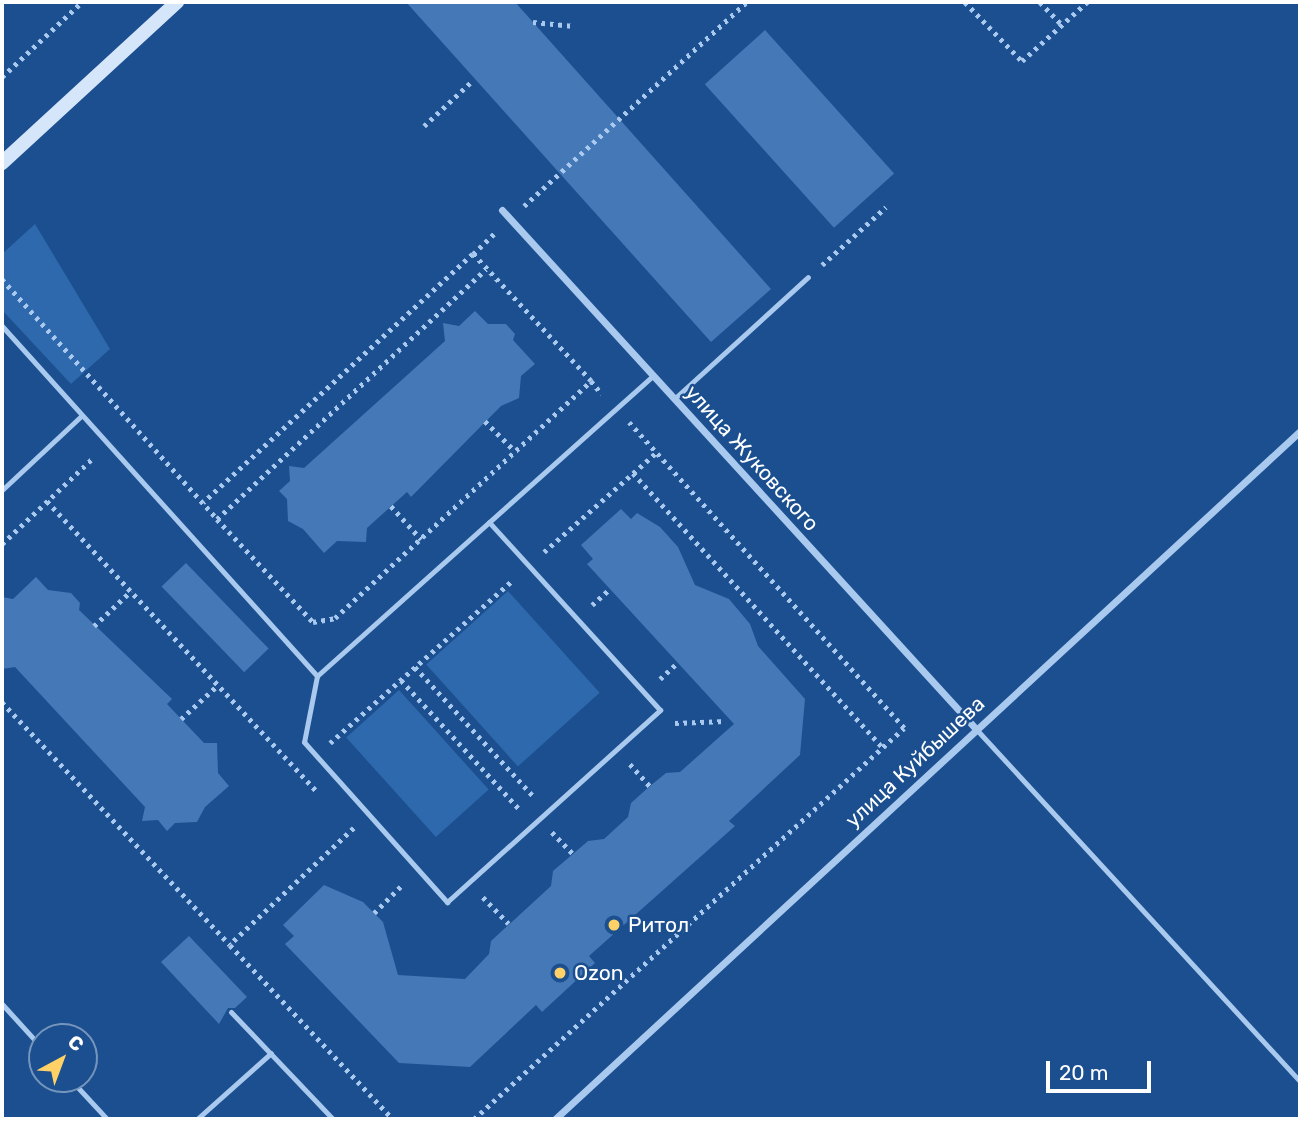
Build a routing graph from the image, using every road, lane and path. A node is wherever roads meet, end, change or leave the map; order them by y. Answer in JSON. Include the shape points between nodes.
{"nodes":[{"id":1,"x":82,"y":2,"type":"edge"},
{"id":2,"x":177,"y":2,"type":"edge"},
{"id":3,"x":747,"y":2,"type":"edge"},
{"id":4,"x":965,"y":2,"type":"edge"},
{"id":5,"x":1040,"y":2,"type":"edge"},
{"id":6,"x":1087,"y":2,"type":"edge"},
{"id":7,"x":533,"y":22,"type":"dead end"},
{"id":8,"x":1062,"y":25,"type":"junction"},
{"id":9,"x":575,"y":26,"type":"dead end"},
{"id":10,"x":2,"y":77,"type":"edge"},
{"id":11,"x":471,"y":82,"type":"dead end"},
{"id":12,"x":424,"y":126,"type":"dead end"},
{"id":13,"x":2,"y":163,"type":"edge"},
{"id":14,"x":886,"y":207,"type":"dead end"},
{"id":15,"x":502,"y":210,"type":"dead end"},
{"id":16,"x":510,"y":219,"type":"junction"},
{"id":17,"x":473,"y":254,"type":"junction"},
{"id":18,"x":486,"y":269,"type":"junction"},
{"id":19,"x":808,"y":277,"type":"joint"},
{"id":20,"x":2,"y":279,"type":"edge"},
{"id":21,"x":2,"y":326,"type":"edge"},
{"id":22,"x":653,"y":376,"type":"junction"},
{"id":23,"x":591,"y":381,"type":"junction"},
{"id":24,"x":674,"y":398,"type":"junction"},
{"id":25,"x":616,"y":409,"type":"junction"},
{"id":26,"x":80,"y":416,"type":"junction"},
{"id":27,"x":485,"y":421,"type":"dead end"},
{"id":28,"x":1300,"y":431,"type":"edge"},
{"id":29,"x":107,"y":445,"type":"junction"},
{"id":30,"x":515,"y":451,"type":"junction"},
{"id":31,"x":656,"y":453,"type":"junction"},
{"id":32,"x":633,"y":473,"type":"junction"},
{"id":33,"x":2,"y":490,"type":"edge"},
{"id":34,"x":47,"y":501,"type":"junction"},
{"id":35,"x":203,"y":503,"type":"junction"},
{"id":36,"x":391,"y":506,"type":"dead end"},
{"id":37,"x":217,"y":519,"type":"junction"},
{"id":38,"x":489,"y":523,"type":"junction"},
{"id":39,"x":421,"y":538,"type":"junction"},
{"id":40,"x":2,"y":544,"type":"edge"},
{"id":41,"x":528,"y":566,"type":"junction"},
{"id":42,"x":131,"y":592,"type":"junction"},
{"id":43,"x":94,"y":626,"type":"dead end"},
{"id":44,"x":415,"y":667,"type":"junction"},
{"id":45,"x":317,"y":676,"type":"junction"},
{"id":46,"x":401,"y":680,"type":"junction"},
{"id":47,"x":218,"y":685,"type":"junction"},
{"id":48,"x":2,"y":702,"type":"edge"},
{"id":49,"x":660,"y":710,"type":"junction"},
{"id":50,"x":181,"y":719,"type":"dead end"},
{"id":51,"x":726,"y":720,"type":"dead end"},
{"id":52,"x":976,"y":729,"type":"junction"},
{"id":53,"x":882,"y":747,"type":"junction"},
{"id":54,"x":616,"y":749,"type":"junction"},
{"id":55,"x":316,"y":756,"type":"junction"},
{"id":56,"x":650,"y":786,"type":"dead end"},
{"id":57,"x":326,"y":801,"type":"dead end"},
{"id":58,"x":547,"y":812,"type":"junction"},
{"id":59,"x":368,"y":814,"type":"junction"},
{"id":60,"x":540,"y":819,"type":"junction"},
{"id":61,"x":343,"y":820,"type":"dead end"},
{"id":62,"x":533,"y":824,"type":"junction"},
{"id":63,"x":352,"y":830,"type":"junction"},
{"id":64,"x":573,"y":854,"type":"dead end"},
{"id":65,"x":418,"y":870,"type":"junction"},
{"id":66,"x":469,"y":883,"type":"junction"},
{"id":67,"x":374,"y":913,"type":"dead end"},
{"id":68,"x":509,"y":924,"type":"dead end"},
{"id":69,"x":230,"y":945,"type":"junction"},
{"id":70,"x":2,"y":1004,"type":"edge"},
{"id":71,"x":231,"y":1012,"type":"dead end"},
{"id":72,"x":28,"y":1033,"type":"edge"},
{"id":73,"x":271,"y":1053,"type":"junction"},
{"id":74,"x":1300,"y":1081,"type":"edge"},
{"id":75,"x":83,"y":1093,"type":"edge"},
{"id":76,"x":107,"y":1119,"type":"edge"},
{"id":77,"x":197,"y":1119,"type":"edge"},
{"id":78,"x":332,"y":1119,"type":"edge"},
{"id":79,"x":393,"y":1119,"type":"edge"},
{"id":80,"x":474,"y":1119,"type":"edge"},
{"id":81,"x":555,"y":1119,"type":"edge"}],
"edges":[{"from":1,"to":10,"type":"path"},
{"from":2,"to":13,"type":"street"},
{"from":3,"to":16,"type":"path"},
{"from":4,"to":8,"type":"path","via":[[1022,61]]},
{"from":5,"to":8,"type":"path"},
{"from":6,"to":8,"type":"path"},
{"from":7,"to":9,"type":"path"},
{"from":11,"to":12,"type":"path"},
{"from":14,"to":19,"type":"path"},
{"from":15,"to":16,"type":"street","name":"улица Жуковского"},
{"from":16,"to":17,"type":"path"},
{"from":16,"to":22,"type":"street","name":"улица Жуковского"},
{"from":17,"to":18,"type":"path"},
{"from":17,"to":35,"type":"path"},
{"from":18,"to":23,"type":"path"},
{"from":18,"to":37,"type":"path"},
{"from":19,"to":24,"type":"lane"},
{"from":20,"to":35,"type":"path"},
{"from":21,"to":26,"type":"lane"},
{"from":22,"to":24,"type":"street","name":"улица Жуковского"},
{"from":22,"to":25,"type":"lane"},
{"from":23,"to":25,"type":"path"},
{"from":23,"to":30,"type":"path"},
{"from":24,"to":52,"type":"street","name":"улица Жуковского"},
{"from":25,"to":31,"type":"path"},
{"from":25,"to":38,"type":"lane"},
{"from":26,"to":29,"type":"lane"},
{"from":26,"to":33,"type":"lane"},
{"from":27,"to":30,"type":"path"},
{"from":28,"to":52,"type":"street","name":"улица Куйбышева"},
{"from":29,"to":34,"type":"path"},
{"from":29,"to":45,"type":"lane"},
{"from":30,"to":39,"type":"path"},
{"from":31,"to":32,"type":"path"},
{"from":31,"to":53,"type":"path","via":[[904,728]]},
{"from":32,"to":41,"type":"path"},
{"from":32,"to":53,"type":"path"},
{"from":34,"to":40,"type":"path"},
{"from":34,"to":42,"type":"path"},
{"from":35,"to":37,"type":"path"},
{"from":36,"to":39,"type":"path"},
{"from":37,"to":39,"type":"path","via":[[313,622],[335,618]]},
{"from":38,"to":41,"type":"lane"},
{"from":38,"to":45,"type":"lane"},
{"from":41,"to":44,"type":"path"},
{"from":41,"to":49,"type":"lane"},
{"from":42,"to":43,"type":"path"},
{"from":42,"to":47,"type":"path"},
{"from":44,"to":46,"type":"path"},
{"from":44,"to":58,"type":"path"},
{"from":45,"to":55,"type":"lane","via":[[304,742]]},
{"from":46,"to":55,"type":"path"},
{"from":46,"to":62,"type":"path"},
{"from":47,"to":50,"type":"path"},
{"from":47,"to":57,"type":"path"},
{"from":48,"to":69,"type":"path"},
{"from":49,"to":51,"type":"path","via":[[671,724]]},
{"from":49,"to":54,"type":"lane"},
{"from":52,"to":74,"type":"lane"},
{"from":52,"to":81,"type":"street","name":"улица Куйбышева"},
{"from":53,"to":80,"type":"path"},
{"from":54,"to":56,"type":"path"},
{"from":54,"to":58,"type":"lane"},
{"from":55,"to":59,"type":"lane"},
{"from":58,"to":60,"type":"lane"},
{"from":59,"to":63,"type":"path"},
{"from":59,"to":65,"type":"lane"},
{"from":60,"to":62,"type":"lane"},
{"from":60,"to":64,"type":"path"},
{"from":61,"to":63,"type":"path"},
{"from":62,"to":66,"type":"lane"},
{"from":63,"to":69,"type":"path"},
{"from":65,"to":66,"type":"lane","via":[[447,902]]},
{"from":65,"to":67,"type":"path"},
{"from":66,"to":68,"type":"path"},
{"from":69,"to":79,"type":"path"},
{"from":70,"to":72,"type":"lane"},
{"from":71,"to":73,"type":"lane"},
{"from":73,"to":77,"type":"lane"},
{"from":73,"to":78,"type":"lane"},
{"from":75,"to":76,"type":"lane"}]}
